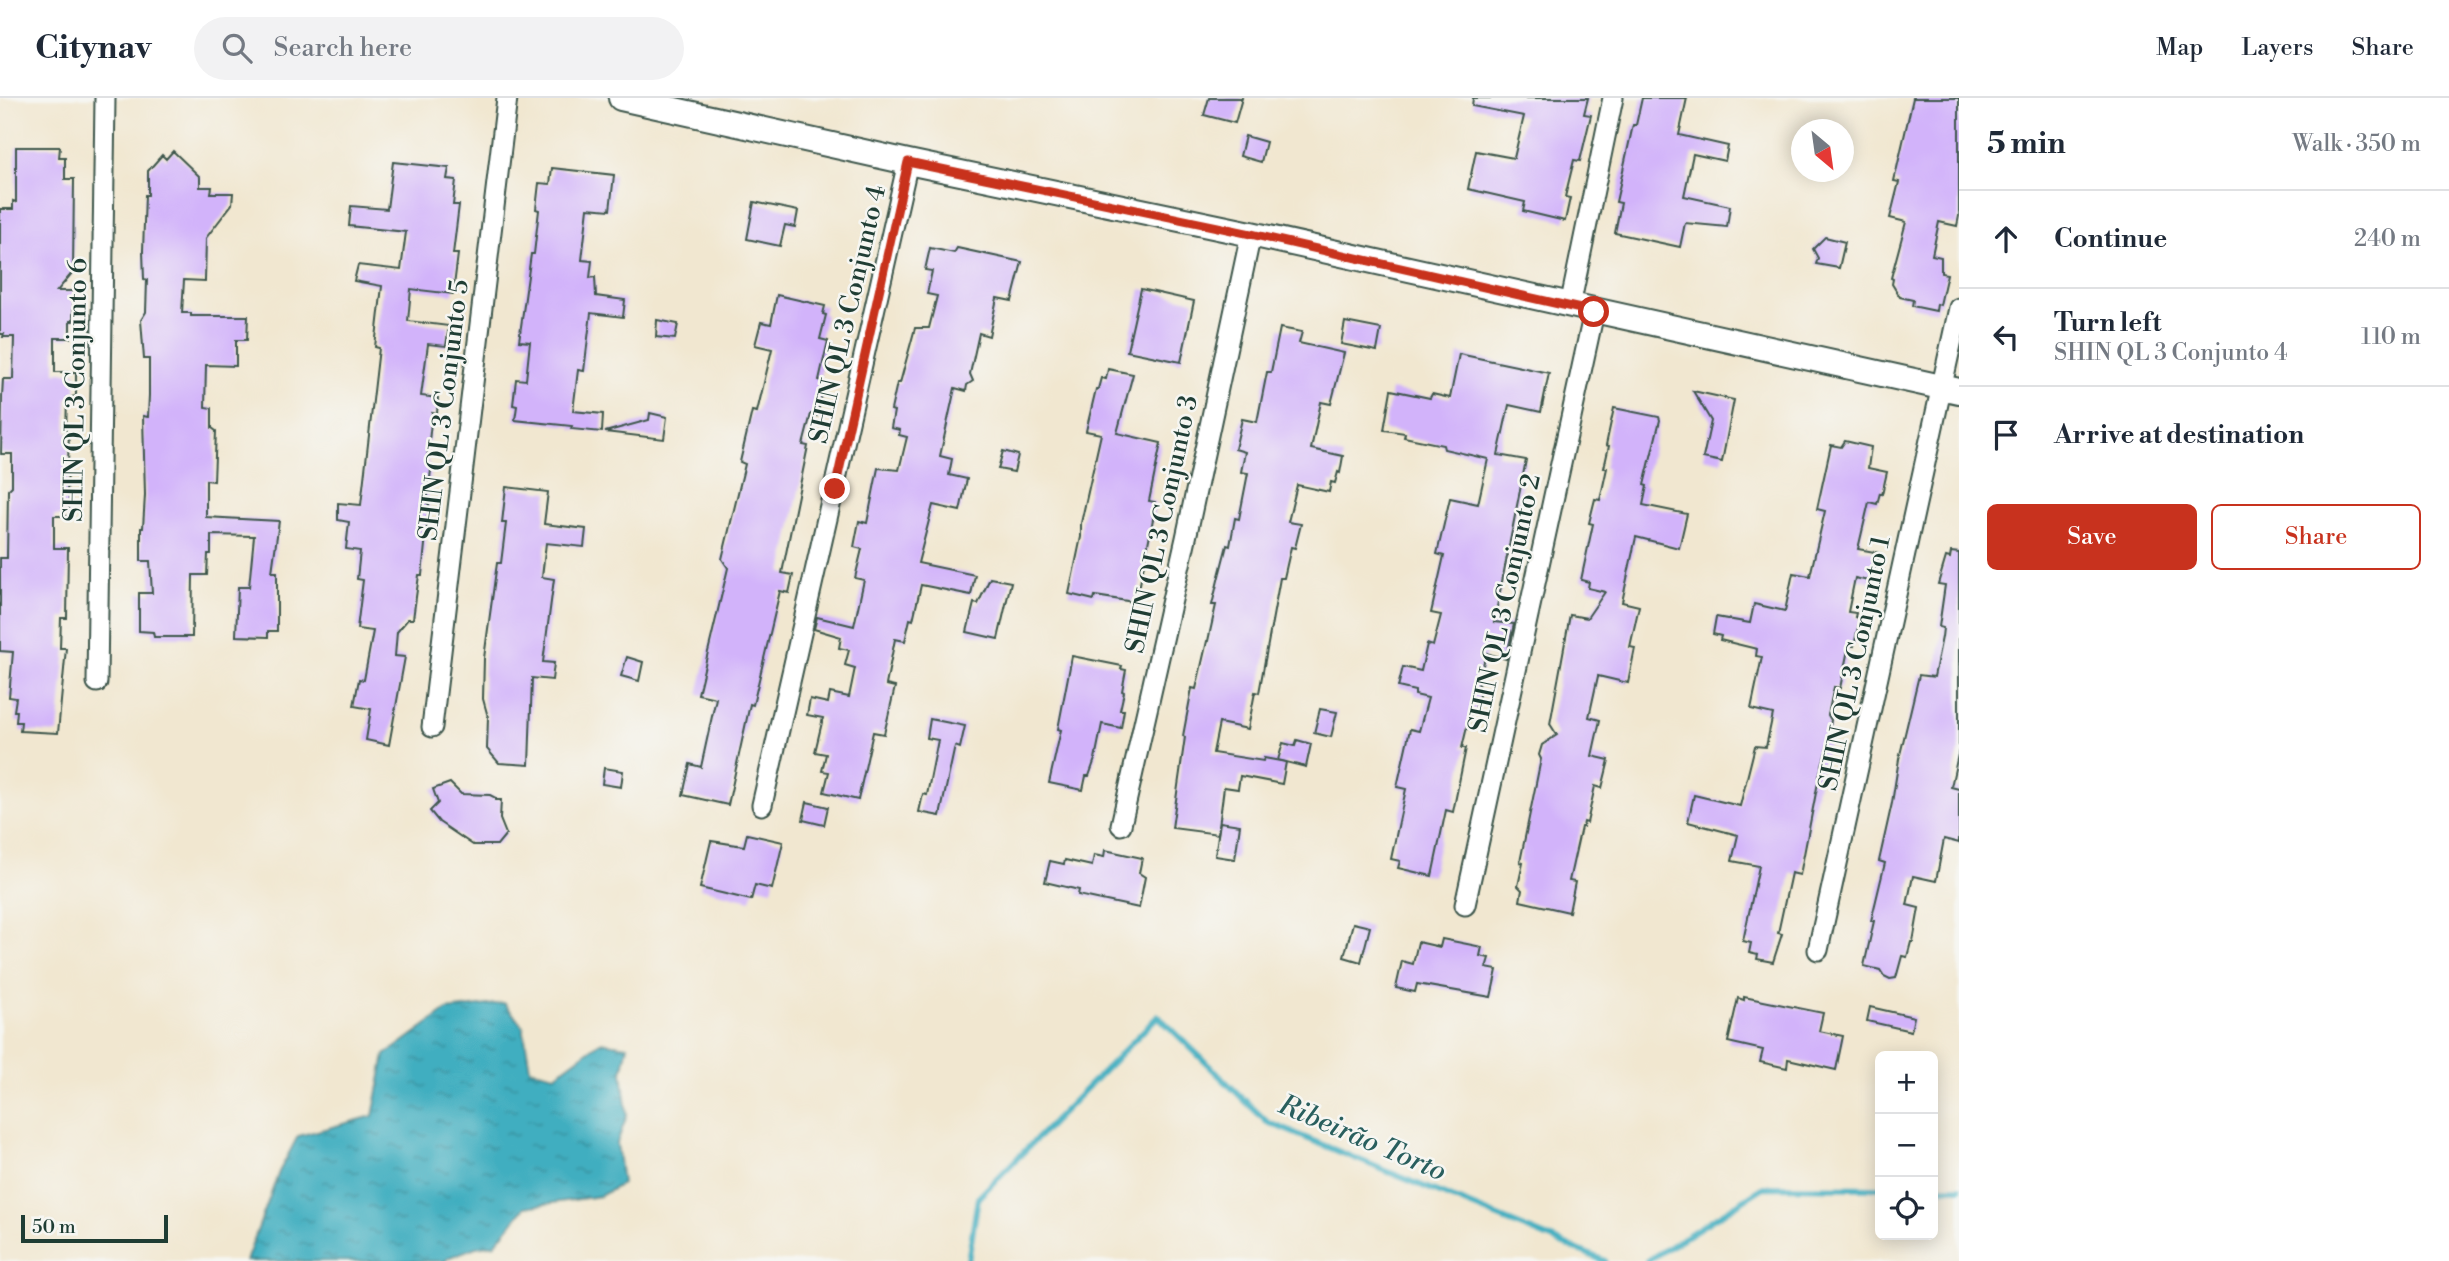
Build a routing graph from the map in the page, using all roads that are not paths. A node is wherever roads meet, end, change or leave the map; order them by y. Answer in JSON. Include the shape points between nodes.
{"nodes":[{"id":1,"x":105,"y":98,"type":"edge"},
{"id":2,"x":507,"y":98,"type":"edge"},
{"id":3,"x":621,"y":98,"type":"edge"},
{"id":4,"x":1613,"y":98,"type":"edge"},
{"id":5,"x":908,"y":162,"type":"junction"},
{"id":6,"x":1251,"y":234,"type":"junction"},
{"id":7,"x":1959,"y":308,"type":"edge"},
{"id":8,"x":1582,"y":309,"type":"junction"},
{"id":9,"x":1950,"y":390,"type":"edge"},
{"id":10,"x":97,"y":682,"type":"dead end"},
{"id":11,"x":432,"y":727,"type":"dead end"},
{"id":12,"x":762,"y":805,"type":"dead end"},
{"id":13,"x":1121,"y":825,"type":"dead end"},
{"id":14,"x":1465,"y":905,"type":"dead end"},
{"id":15,"x":1818,"y":950,"type":"dead end"}],
"edges":[{"from":1,"to":10,"type":"street","name":"SHIN QL 3 Conjunto 6"},
{"from":2,"to":11,"type":"street","name":"SHIN QL 3 Conjunto 5"},
{"from":3,"to":5,"type":"street"},
{"from":4,"to":8,"type":"street","name":"SHIN QL 3 Conjunto 2"},
{"from":5,"to":6,"type":"street"},
{"from":5,"to":12,"type":"street","name":"SHIN QL 3 Conjunto 4"},
{"from":6,"to":8,"type":"street"},
{"from":6,"to":13,"type":"street","name":"SHIN QL 3 Conjunto 3"},
{"from":7,"to":9,"type":"street","name":"SHIN QL 3 Conjunto 1"},
{"from":8,"to":9,"type":"street"},
{"from":8,"to":14,"type":"street","name":"SHIN QL 3 Conjunto 2"},
{"from":9,"to":15,"type":"street","name":"SHIN QL 3 Conjunto 1"}]}
